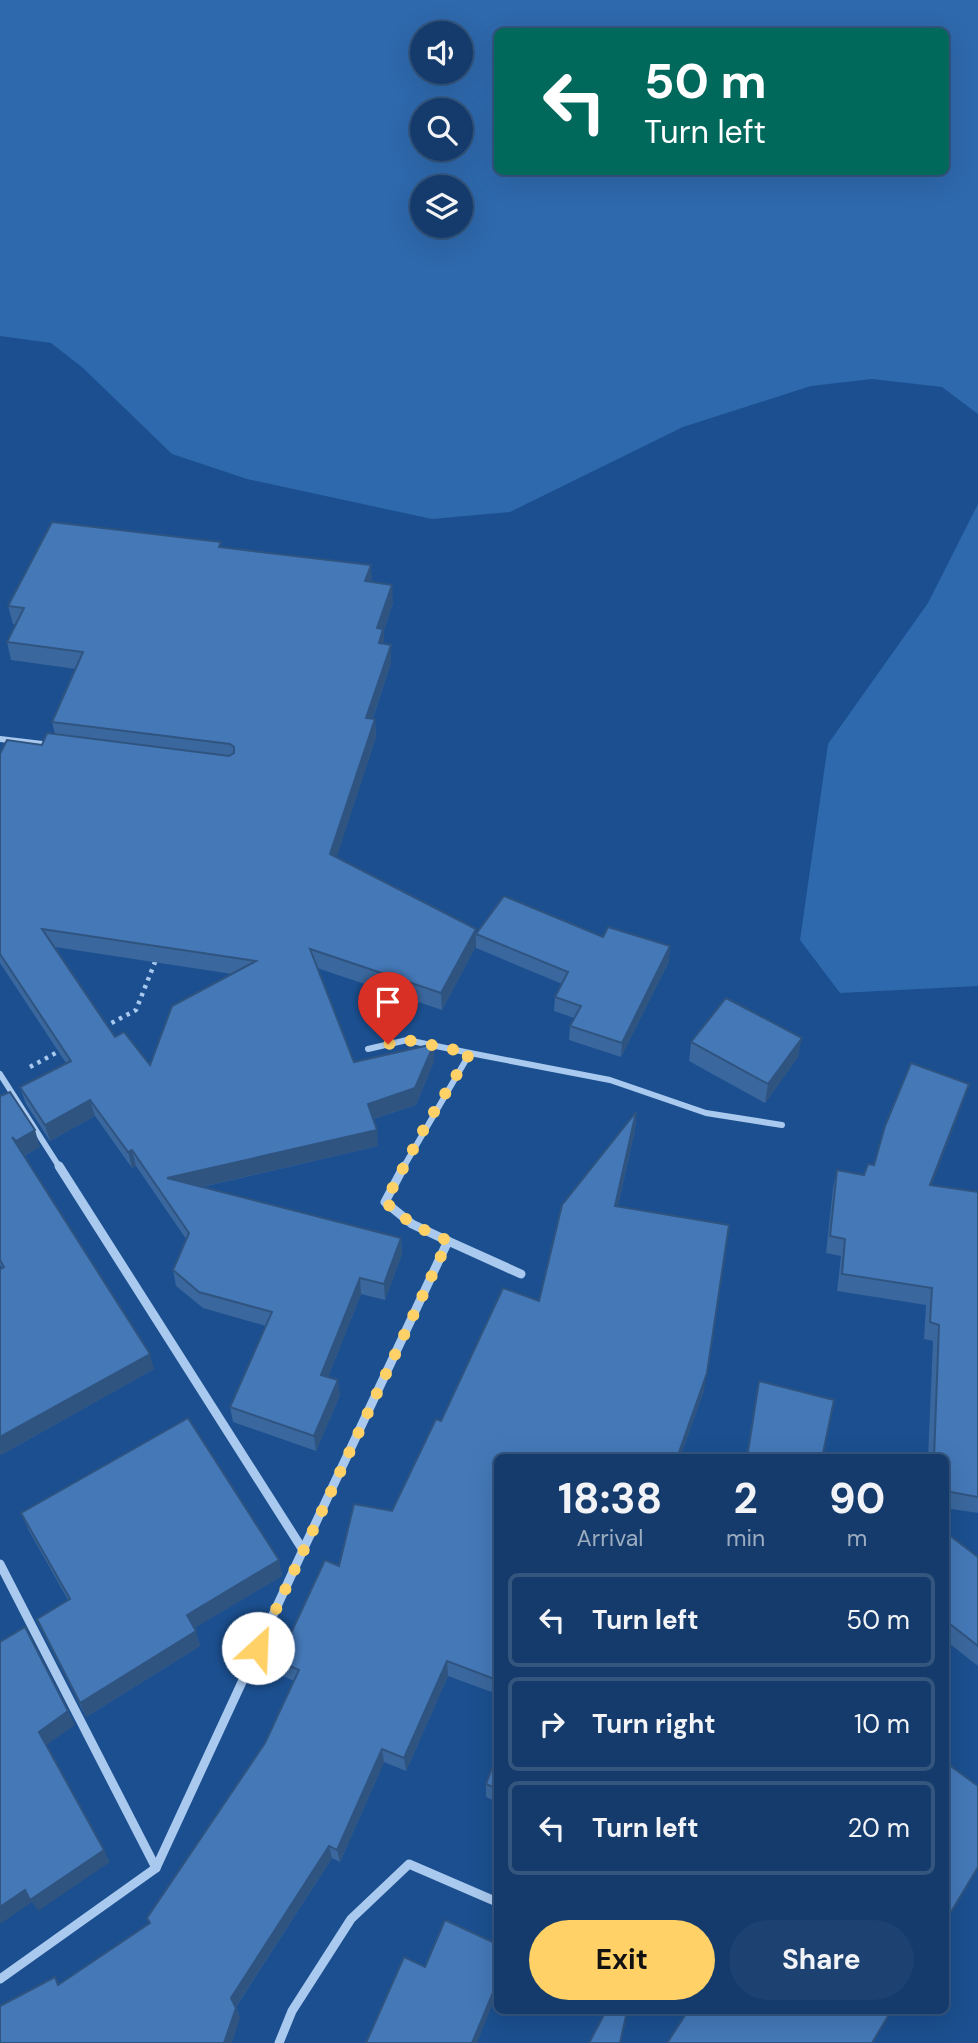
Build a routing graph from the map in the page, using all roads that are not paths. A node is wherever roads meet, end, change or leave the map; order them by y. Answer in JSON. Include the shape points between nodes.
{"nodes":[{"id":1,"x":0,"y":739,"type":"edge"},
{"id":2,"x":55,"y":746,"type":"edge"},
{"id":3,"x":368,"y":1049,"type":"dead end"},
{"id":4,"x":470,"y":1053,"type":"junction"},
{"id":5,"x":1,"y":1079,"type":"edge"},
{"id":6,"x":782,"y":1125,"type":"dead end"},
{"id":7,"x":448,"y":1241,"type":"junction"},
{"id":8,"x":521,"y":1274,"type":"dead end"},
{"id":9,"x":303,"y":1550,"type":"junction"},
{"id":10,"x":0,"y":1564,"type":"edge"},
{"id":11,"x":156,"y":1868,"type":"junction"},
{"id":12,"x":494,"y":1901,"type":"edge"},
{"id":13,"x":0,"y":1979,"type":"edge"},
{"id":14,"x":279,"y":2043,"type":"edge"}],
"edges":[{"from":1,"to":2,"type":"street"},
{"from":3,"to":4,"type":"street","via":[[407,1040]]},
{"from":4,"to":6,"type":"street","via":[[610,1080],[706,1113]]},
{"from":4,"to":7,"type":"street","via":[[385,1202],[412,1224]]},
{"from":5,"to":9,"type":"street"},
{"from":7,"to":8,"type":"street"},
{"from":7,"to":9,"type":"street"},
{"from":9,"to":11,"type":"street"},
{"from":10,"to":11,"type":"street"},
{"from":11,"to":13,"type":"street"},
{"from":12,"to":14,"type":"street","via":[[409,1864],[351,1919],[292,2011]]}]}
